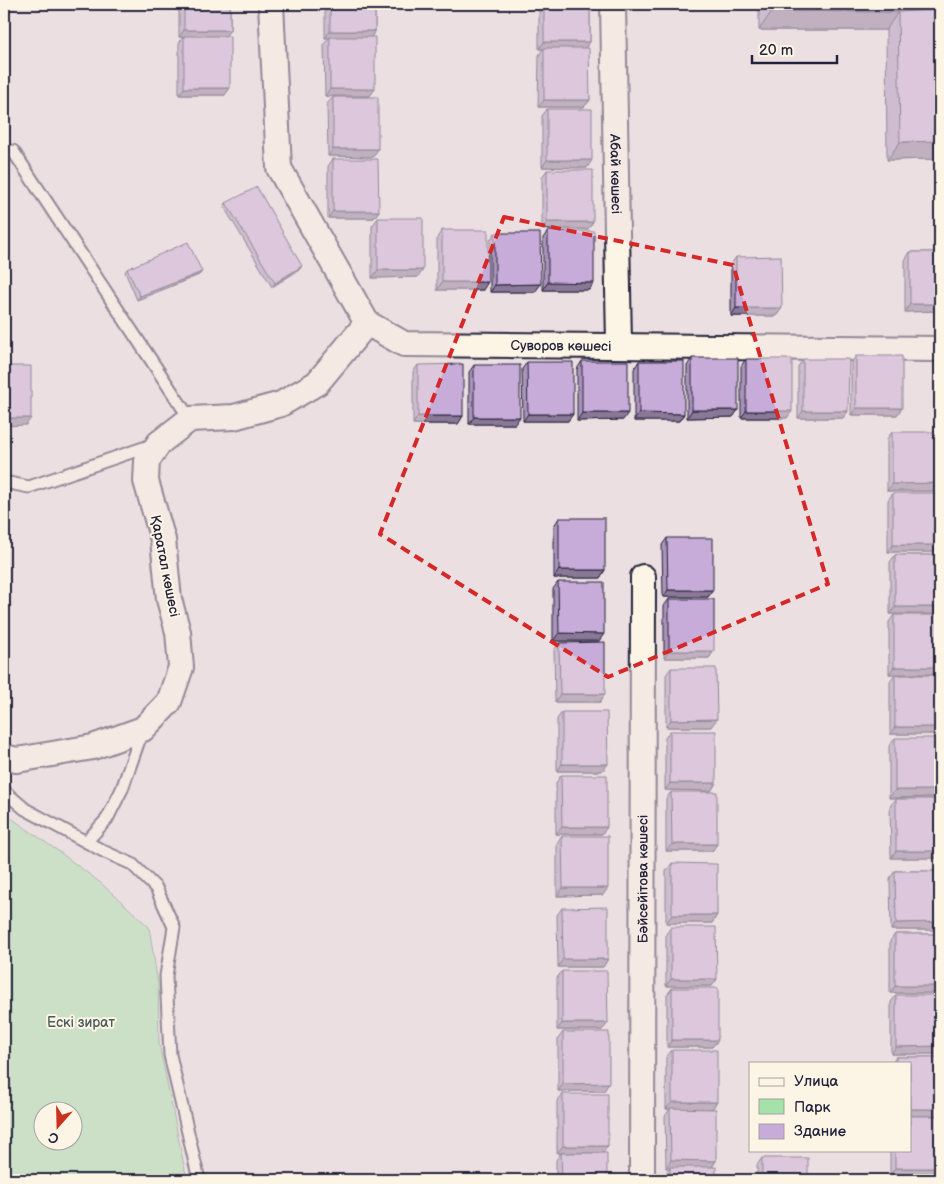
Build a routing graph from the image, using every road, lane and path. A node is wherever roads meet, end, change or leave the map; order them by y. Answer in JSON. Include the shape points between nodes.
{"nodes":[{"id":1,"x":271,"y":4,"type":"edge"},
{"id":2,"x":613,"y":4,"type":"edge"},
{"id":3,"x":13,"y":151,"type":"dead end"},
{"id":4,"x":368,"y":323,"type":"junction"},
{"id":5,"x":620,"y":345,"type":"junction"},
{"id":6,"x":940,"y":348,"type":"edge"},
{"id":7,"x":190,"y":419,"type":"junction"},
{"id":8,"x":159,"y":443,"type":"junction"},
{"id":9,"x":4,"y":482,"type":"edge"},
{"id":10,"x":643,"y":577,"type":"dead end"},
{"id":11,"x":143,"y":729,"type":"junction"},
{"id":12,"x":4,"y":757,"type":"edge"},
{"id":13,"x":4,"y":791,"type":"edge"},
{"id":14,"x":86,"y":842,"type":"junction"},
{"id":15,"x":199,"y":1180,"type":"edge"},
{"id":16,"x":642,"y":1180,"type":"edge"}],
"edges":[{"from":1,"to":4,"type":"street","name":"Суворов көшесі","via":[[279,168]]},
{"from":2,"to":5,"type":"street","name":"Абай көшесі"},
{"from":3,"to":7,"type":"lane"},
{"from":4,"to":5,"type":"street","name":"Суворов көшесі","via":[[404,344]]},
{"from":4,"to":7,"type":"street","via":[[317,384],[280,404],[234,416]]},
{"from":5,"to":6,"type":"street","name":"Суворов көшесі"},
{"from":7,"to":8,"type":"street","name":"Қаратал көшесі"},
{"from":8,"to":9,"type":"lane","via":[[29,487]]},
{"from":8,"to":11,"type":"street","name":"Қаратал көшесі","via":[[146,461],[146,482],[163,540],[181,666],[169,702]]},
{"from":10,"to":16,"type":"street","name":"Бәйсейітова көшесі"},
{"from":11,"to":12,"type":"street","name":"Қаратал көшесі","via":[[93,747],[17,760]]},
{"from":11,"to":14,"type":"lane","via":[[122,789],[107,819]]},
{"from":13,"to":14,"type":"lane","via":[[25,809]]},
{"from":14,"to":15,"type":"lane","via":[[132,864],[156,888],[174,926],[166,976],[170,1055]]}]}
